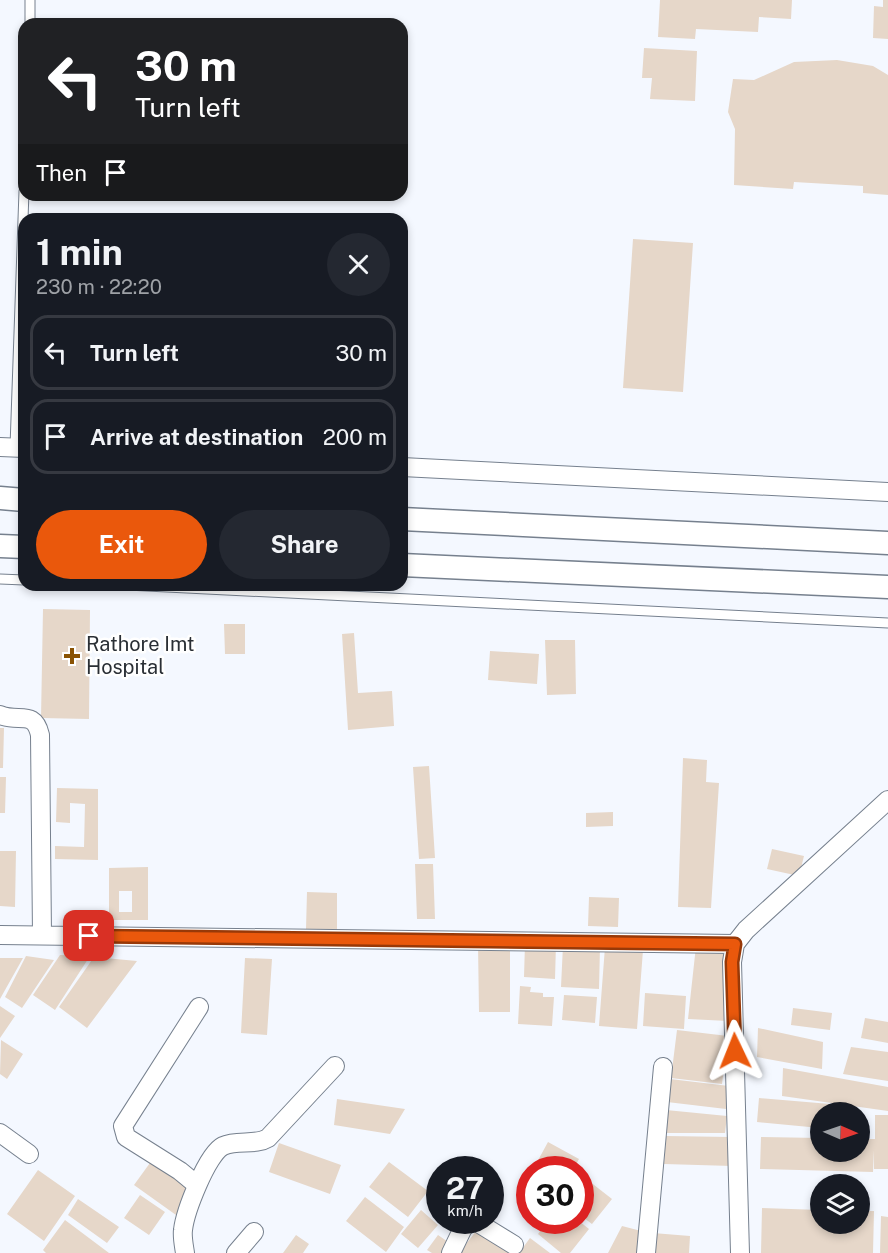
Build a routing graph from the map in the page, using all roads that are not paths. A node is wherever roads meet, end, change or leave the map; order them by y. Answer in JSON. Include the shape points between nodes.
{"nodes":[{"id":1,"x":30,"y":0,"type":"edge"},
{"id":2,"x":30,"y":18,"type":"edge"},
{"id":3,"x":18,"y":331,"type":"edge"},
{"id":4,"x":13,"y":447,"type":"edge"},
{"id":5,"x":408,"y":467,"type":"edge"},
{"id":6,"x":888,"y":492,"type":"edge"},
{"id":7,"x":0,"y":498,"type":"edge"},
{"id":8,"x":18,"y":500,"type":"edge"},
{"id":9,"x":408,"y":519,"type":"edge"},
{"id":10,"x":888,"y":543,"type":"edge"},
{"id":11,"x":0,"y":546,"type":"edge"},
{"id":12,"x":18,"y":547,"type":"edge"},
{"id":13,"x":408,"y":565,"type":"edge"},
{"id":14,"x":0,"y":579,"type":"edge"},
{"id":15,"x":18,"y":580,"type":"edge"},
{"id":16,"x":888,"y":587,"type":"edge"},
{"id":17,"x":247,"y":591,"type":"edge"},
{"id":18,"x":888,"y":623,"type":"edge"},
{"id":19,"x":0,"y":714,"type":"edge"},
{"id":20,"x":888,"y":800,"type":"edge"},
{"id":21,"x":0,"y":935,"type":"edge"},
{"id":22,"x":42,"y":935,"type":"junction"},
{"id":23,"x":735,"y":944,"type":"junction"},
{"id":24,"x":199,"y":1007,"type":"dead end"},
{"id":25,"x":334,"y":1066,"type":"dead end"},
{"id":26,"x":663,"y":1066,"type":"dead end"},
{"id":27,"x":0,"y":1133,"type":"edge"},
{"id":28,"x":29,"y":1154,"type":"dead end"},
{"id":29,"x":197,"y":1185,"type":"junction"},
{"id":30,"x":254,"y":1232,"type":"dead end"},
{"id":31,"x":460,"y":1234,"type":"edge"},
{"id":32,"x":495,"y":1234,"type":"edge"},
{"id":33,"x":514,"y":1245,"type":"dead end"},
{"id":34,"x":185,"y":1253,"type":"edge"},
{"id":35,"x":236,"y":1253,"type":"edge"},
{"id":36,"x":451,"y":1253,"type":"edge"},
{"id":37,"x":646,"y":1253,"type":"edge"},
{"id":38,"x":740,"y":1253,"type":"edge"}],
"edges":[{"from":1,"to":2,"type":"lane"},
{"from":3,"to":4,"type":"lane"},
{"from":5,"to":6,"type":"street"},
{"from":7,"to":8,"type":"street"},
{"from":9,"to":10,"type":"street"},
{"from":11,"to":12,"type":"street"},
{"from":13,"to":16,"type":"street"},
{"from":14,"to":15,"type":"lane"},
{"from":17,"to":18,"type":"lane"},
{"from":19,"to":22,"type":"street","via":[[32,720],[40,735]]},
{"from":20,"to":23,"type":"street"},
{"from":21,"to":22,"type":"street"},
{"from":22,"to":23,"type":"street"},
{"from":23,"to":38,"type":"street","via":[[732,962]]},
{"from":24,"to":29,"type":"street","via":[[123,1126],[126,1137]]},
{"from":25,"to":29,"type":"street","via":[[268,1138],[220,1147]]},
{"from":26,"to":37,"type":"street"},
{"from":27,"to":28,"type":"street"},
{"from":29,"to":34,"type":"street","via":[[183,1230]]},
{"from":30,"to":35,"type":"street"},
{"from":31,"to":36,"type":"street"},
{"from":32,"to":33,"type":"street"}]}
